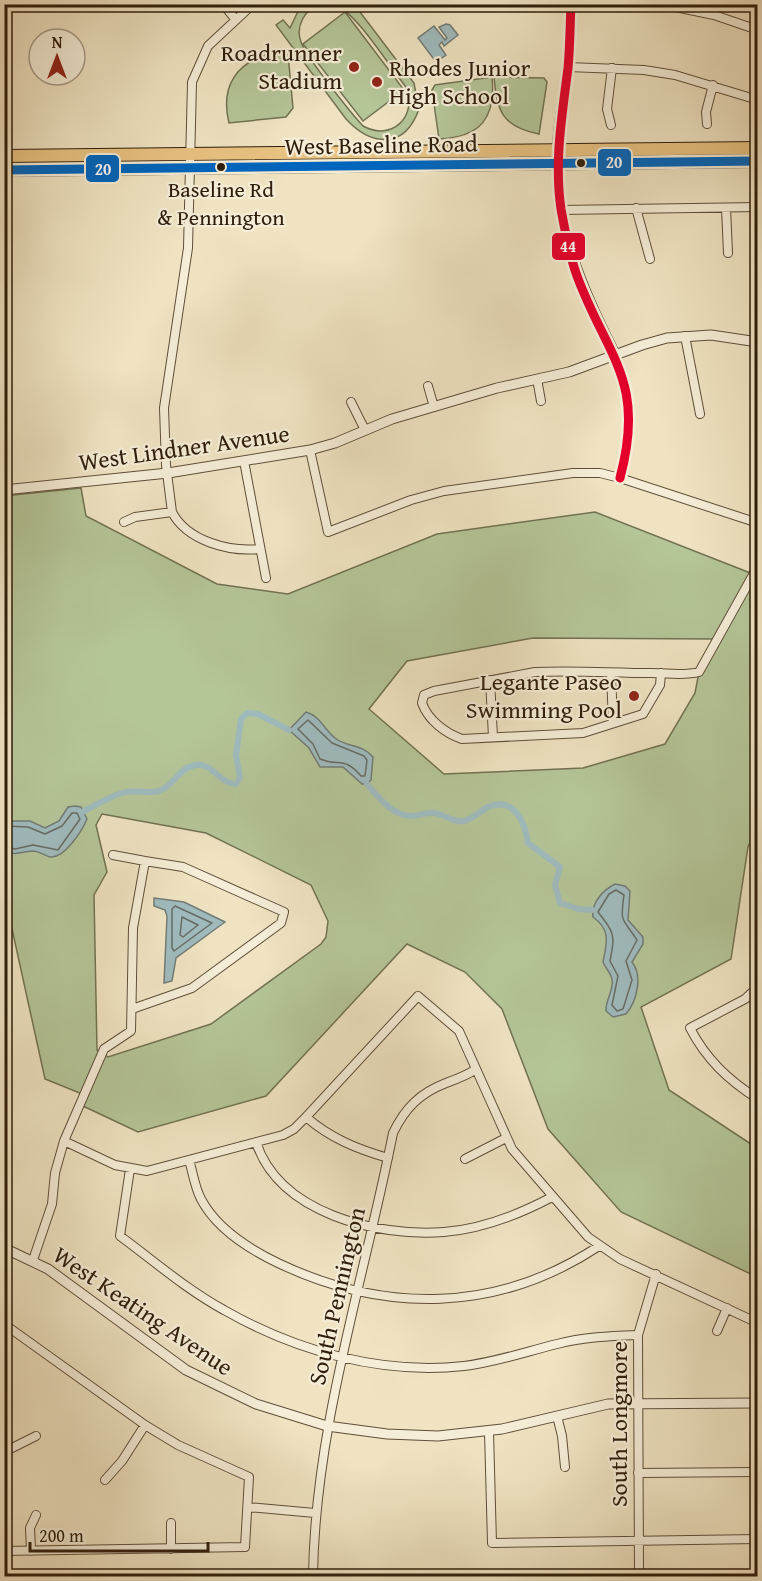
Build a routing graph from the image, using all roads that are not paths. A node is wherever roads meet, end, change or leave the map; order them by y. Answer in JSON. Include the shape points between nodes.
{"nodes":[{"id":1,"x":223,"y":4,"type":"edge"},
{"id":2,"x":253,"y":4,"type":"edge"},
{"id":3,"x":571,"y":4,"type":"edge"},
{"id":4,"x":661,"y":4,"type":"edge"},
{"id":5,"x":687,"y":6,"type":"edge"},
{"id":6,"x":236,"y":20,"type":"junction"},
{"id":7,"x":758,"y":30,"type":"edge"},
{"id":8,"x":568,"y":67,"type":"junction"},
{"id":9,"x":612,"y":68,"type":"junction"},
{"id":10,"x":713,"y":85,"type":"junction"},
{"id":11,"x":758,"y":100,"type":"edge"},
{"id":12,"x":707,"y":124,"type":"dead end"},
{"id":13,"x":611,"y":125,"type":"dead end"},
{"id":14,"x":758,"y":148,"type":"edge"},
{"id":15,"x":190,"y":155,"type":"junction"},
{"id":16,"x":4,"y":156,"type":"edge"},
{"id":17,"x":558,"y":157,"type":"junction"},
{"id":18,"x":758,"y":161,"type":"edge"},
{"id":19,"x":190,"y":168,"type":"junction"},
{"id":20,"x":4,"y":170,"type":"edge"},
{"id":21,"x":758,"y":207,"type":"edge"},
{"id":22,"x":636,"y":208,"type":"junction"},
{"id":23,"x":726,"y":208,"type":"junction"},
{"id":24,"x":561,"y":210,"type":"junction"},
{"id":25,"x":728,"y":253,"type":"dead end"},
{"id":26,"x":650,"y":259,"type":"dead end"},
{"id":27,"x":685,"y":336,"type":"junction"},
{"id":28,"x":758,"y":342,"type":"edge"},
{"id":29,"x":615,"y":354,"type":"junction"},
{"id":30,"x":537,"y":379,"type":"junction"},
{"id":31,"x":428,"y":386,"type":"dead end"},
{"id":32,"x":541,"y":401,"type":"dead end"},
{"id":33,"x":351,"y":402,"type":"dead end"},
{"id":34,"x":434,"y":407,"type":"junction"},
{"id":35,"x":700,"y":414,"type":"dead end"},
{"id":36,"x":365,"y":430,"type":"junction"},
{"id":37,"x":310,"y":450,"type":"junction"},
{"id":38,"x":244,"y":461,"type":"junction"},
{"id":39,"x":168,"y":473,"type":"junction"},
{"id":40,"x":620,"y":478,"type":"junction"},
{"id":41,"x":4,"y":490,"type":"edge"},
{"id":42,"x":172,"y":512,"type":"junction"},
{"id":43,"x":124,"y":522,"type":"dead end"},
{"id":44,"x":758,"y":523,"type":"edge"},
{"id":45,"x":259,"y":549,"type":"junction"},
{"id":46,"x":758,"y":566,"type":"edge"},
{"id":47,"x":266,"y":578,"type":"dead end"},
{"id":48,"x":611,"y":673,"type":"junction"},
{"id":49,"x":660,"y":673,"type":"junction"},
{"id":50,"x":490,"y":680,"type":"junction"},
{"id":51,"x":613,"y":723,"type":"junction"},
{"id":52,"x":493,"y":737,"type":"junction"},
{"id":53,"x":113,"y":855,"type":"dead end"},
{"id":54,"x":145,"y":861,"type":"junction"},
{"id":55,"x":758,"y":987,"type":"edge"},
{"id":56,"x":750,"y":994,"type":"junction"},
{"id":57,"x":758,"y":1004,"type":"edge"},
{"id":58,"x":132,"y":1009,"type":"junction"},
{"id":59,"x":476,"y":1069,"type":"junction"},
{"id":60,"x":758,"y":1099,"type":"edge"},
{"id":61,"x":306,"y":1117,"type":"junction"},
{"id":62,"x":506,"y":1138,"type":"junction"},
{"id":63,"x":64,"y":1141,"type":"junction"},
{"id":64,"x":256,"y":1142,"type":"junction"},
{"id":65,"x":388,"y":1158,"type":"junction"},
{"id":66,"x":465,"y":1159,"type":"dead end"},
{"id":67,"x":189,"y":1160,"type":"junction"},
{"id":68,"x":130,"y":1170,"type":"junction"},
{"id":69,"x":552,"y":1197,"type":"junction"},
{"id":70,"x":373,"y":1226,"type":"junction"},
{"id":71,"x":599,"y":1246,"type":"junction"},
{"id":72,"x":4,"y":1248,"type":"edge"},
{"id":73,"x":33,"y":1260,"type":"junction"},
{"id":74,"x":656,"y":1274,"type":"junction"},
{"id":75,"x":358,"y":1293,"type":"junction"},
{"id":76,"x":727,"y":1308,"type":"junction"},
{"id":77,"x":758,"y":1323,"type":"edge"},
{"id":78,"x":4,"y":1324,"type":"edge"},
{"id":79,"x":717,"y":1331,"type":"dead end"},
{"id":80,"x":638,"y":1335,"type":"junction"},
{"id":81,"x":344,"y":1359,"type":"junction"},
{"id":82,"x":637,"y":1403,"type":"junction"},
{"id":83,"x":758,"y":1403,"type":"edge"},
{"id":84,"x":557,"y":1416,"type":"junction"},
{"id":85,"x":145,"y":1425,"type":"junction"},
{"id":86,"x":327,"y":1426,"type":"junction"},
{"id":87,"x":489,"y":1432,"type":"junction"},
{"id":88,"x":36,"y":1436,"type":"dead end"},
{"id":89,"x":4,"y":1452,"type":"edge"},
{"id":90,"x":566,"y":1467,"type":"dead end"},
{"id":91,"x":758,"y":1472,"type":"edge"},
{"id":92,"x":638,"y":1473,"type":"junction"},
{"id":93,"x":105,"y":1480,"type":"dead end"},
{"id":94,"x":248,"y":1507,"type":"junction"},
{"id":95,"x":315,"y":1512,"type":"junction"},
{"id":96,"x":36,"y":1515,"type":"dead end"},
{"id":97,"x":171,"y":1522,"type":"dead end"},
{"id":98,"x":758,"y":1539,"type":"edge"},
{"id":99,"x":639,"y":1541,"type":"junction"},
{"id":100,"x":171,"y":1549,"type":"junction"},
{"id":101,"x":4,"y":1551,"type":"edge"},
{"id":102,"x":31,"y":1551,"type":"junction"},
{"id":103,"x":313,"y":1576,"type":"edge"},
{"id":104,"x":639,"y":1576,"type":"edge"}],
"edges":[{"from":1,"to":6,"type":"street"},
{"from":2,"to":6,"type":"street"},
{"from":3,"to":8,"type":"street"},
{"from":4,"to":5,"type":"street"},
{"from":5,"to":7,"type":"street"},
{"from":6,"to":15,"type":"street","via":[[208,46],[195,70],[190,91]]},
{"from":8,"to":9,"type":"street"},
{"from":8,"to":17,"type":"street"},
{"from":9,"to":10,"type":"street","via":[[665,73]]},
{"from":9,"to":13,"type":"street","via":[[607,109]]},
{"from":10,"to":11,"type":"street"},
{"from":10,"to":12,"type":"street"},
{"from":14,"to":17,"type":"main road","name":"West Baseline Road"},
{"from":15,"to":16,"type":"main road","name":"West Baseline Road"},
{"from":15,"to":17,"type":"main road","name":"West Baseline Road"},
{"from":15,"to":19,"type":"street"},
{"from":17,"to":18,"type":"main road","name":"West Baseline Road"},
{"from":17,"to":19,"type":"main road","name":"West Baseline Road"},
{"from":17,"to":24,"type":"street"},
{"from":19,"to":20,"type":"main road","name":"West Baseline Road"},
{"from":19,"to":39,"type":"street","via":[[184,287],[164,408]]},
{"from":21,"to":23,"type":"street"},
{"from":22,"to":23,"type":"street"},
{"from":22,"to":24,"type":"street"},
{"from":22,"to":26,"type":"street"},
{"from":23,"to":25,"type":"street"},
{"from":24,"to":29,"type":"street","via":[[577,275]]},
{"from":27,"to":28,"type":"street","name":"West Lindner Avenue","via":[[711,335]]},
{"from":27,"to":29,"type":"street","name":"West Lindner Avenue"},
{"from":27,"to":35,"type":"street"},
{"from":29,"to":30,"type":"street","name":"West Lindner Avenue","via":[[569,372]]},
{"from":29,"to":40,"type":"street","via":[[624,378],[630,428]]},
{"from":30,"to":32,"type":"street"},
{"from":30,"to":34,"type":"street","name":"West Lindner Avenue"},
{"from":31,"to":34,"type":"street"},
{"from":33,"to":36,"type":"street"},
{"from":34,"to":36,"type":"street","name":"West Lindner Avenue"},
{"from":36,"to":37,"type":"street","name":"West Lindner Avenue"},
{"from":37,"to":38,"type":"street","name":"West Lindner Avenue"},
{"from":37,"to":40,"type":"street","via":[[328,532],[444,491],[573,473]]},
{"from":38,"to":39,"type":"street","name":"West Lindner Avenue"},
{"from":38,"to":45,"type":"street"},
{"from":39,"to":41,"type":"street","name":"West Lindner Avenue"},
{"from":39,"to":42,"type":"street"},
{"from":40,"to":44,"type":"street"},
{"from":42,"to":43,"type":"street"},
{"from":42,"to":45,"type":"street","via":[[185,529],[222,547]]},
{"from":45,"to":47,"type":"street"},
{"from":46,"to":49,"type":"street","via":[[699,672]]},
{"from":48,"to":49,"type":"street"},
{"from":48,"to":50,"type":"street","via":[[535,672]]},
{"from":48,"to":51,"type":"street"},
{"from":49,"to":51,"type":"street","via":[[660,685],[643,714]]},
{"from":50,"to":52,"type":"street"},
{"from":50,"to":52,"type":"street","via":[[434,691],[424,695],[422,702],[425,712],[450,735],[462,739]]},
{"from":51,"to":52,"type":"street","via":[[583,733]]},
{"from":53,"to":54,"type":"street"},
{"from":54,"to":58,"type":"street","via":[[133,928]]},
{"from":54,"to":58,"type":"street","via":[[183,867],[284,912],[281,923],[192,988]]},
{"from":55,"to":56,"type":"street"},
{"from":56,"to":57,"type":"street"},
{"from":56,"to":60,"type":"street","via":[[690,1028],[700,1049],[718,1068]]},
{"from":58,"to":63,"type":"street","via":[[129,1033],[109,1044],[86,1083]]},
{"from":59,"to":61,"type":"street","via":[[459,1031],[418,996]]},
{"from":59,"to":62,"type":"street"},
{"from":59,"to":65,"type":"street","name":"South Pennington","via":[[436,1087],[402,1113]]},
{"from":61,"to":64,"type":"street","via":[[283,1135]]},
{"from":61,"to":65,"type":"street","via":[[359,1150]]},
{"from":62,"to":66,"type":"street"},
{"from":62,"to":69,"type":"street"},
{"from":63,"to":68,"type":"street"},
{"from":63,"to":73,"type":"street","via":[[52,1204]]},
{"from":64,"to":67,"type":"street"},
{"from":64,"to":70,"type":"street","via":[[266,1167],[282,1186],[307,1203]]},
{"from":65,"to":70,"type":"street","name":"South Pennington"},
{"from":67,"to":68,"type":"street","via":[[147,1171]]},
{"from":67,"to":75,"type":"street","via":[[201,1199],[218,1222],[239,1240],[310,1278]]},
{"from":68,"to":81,"type":"street","via":[[120,1236],[222,1310],[276,1337]]},
{"from":69,"to":70,"type":"street","via":[[520,1214],[463,1229],[405,1231]]},
{"from":69,"to":71,"type":"street"},
{"from":70,"to":75,"type":"street","name":"South Pennington"},
{"from":71,"to":74,"type":"street"},
{"from":71,"to":75,"type":"street","via":[[567,1268],[496,1292],[430,1299]]},
{"from":72,"to":73,"type":"street","name":"West Keating Avenue"},
{"from":73,"to":86,"type":"street","name":"West Keating Avenue","via":[[196,1375],[256,1404]]},
{"from":74,"to":76,"type":"street"},
{"from":74,"to":80,"type":"street","name":"South Longmore"},
{"from":75,"to":81,"type":"street","name":"South Pennington"},
{"from":76,"to":77,"type":"street"},
{"from":76,"to":79,"type":"street"},
{"from":78,"to":85,"type":"street"},
{"from":80,"to":81,"type":"street","via":[[578,1340],[506,1360],[462,1366],[404,1367]]},
{"from":80,"to":82,"type":"street","name":"South Longmore"},
{"from":81,"to":86,"type":"street","name":"South Pennington"},
{"from":82,"to":83,"type":"street","name":"West Keating Avenue"},
{"from":82,"to":84,"type":"street","name":"West Keating Avenue","via":[[594,1406]]},
{"from":82,"to":92,"type":"street","name":"South Longmore"},
{"from":84,"to":87,"type":"street","name":"West Keating Avenue"},
{"from":84,"to":90,"type":"street"},
{"from":85,"to":93,"type":"street"},
{"from":85,"to":94,"type":"street","via":[[178,1445],[249,1477]]},
{"from":86,"to":87,"type":"street","name":"West Keating Avenue","via":[[408,1436]]},
{"from":86,"to":95,"type":"street","name":"South Pennington"},
{"from":87,"to":99,"type":"street","via":[[492,1542]]},
{"from":88,"to":89,"type":"street"},
{"from":91,"to":92,"type":"street"},
{"from":92,"to":99,"type":"street","name":"South Longmore"},
{"from":94,"to":95,"type":"street"},
{"from":94,"to":100,"type":"street","via":[[245,1548]]},
{"from":95,"to":103,"type":"street","name":"South Pennington"},
{"from":96,"to":102,"type":"street","via":[[30,1528]]},
{"from":97,"to":100,"type":"street"},
{"from":98,"to":99,"type":"street"},
{"from":99,"to":104,"type":"street","name":"South Longmore"},
{"from":100,"to":102,"type":"street"},
{"from":101,"to":102,"type":"street"}]}
